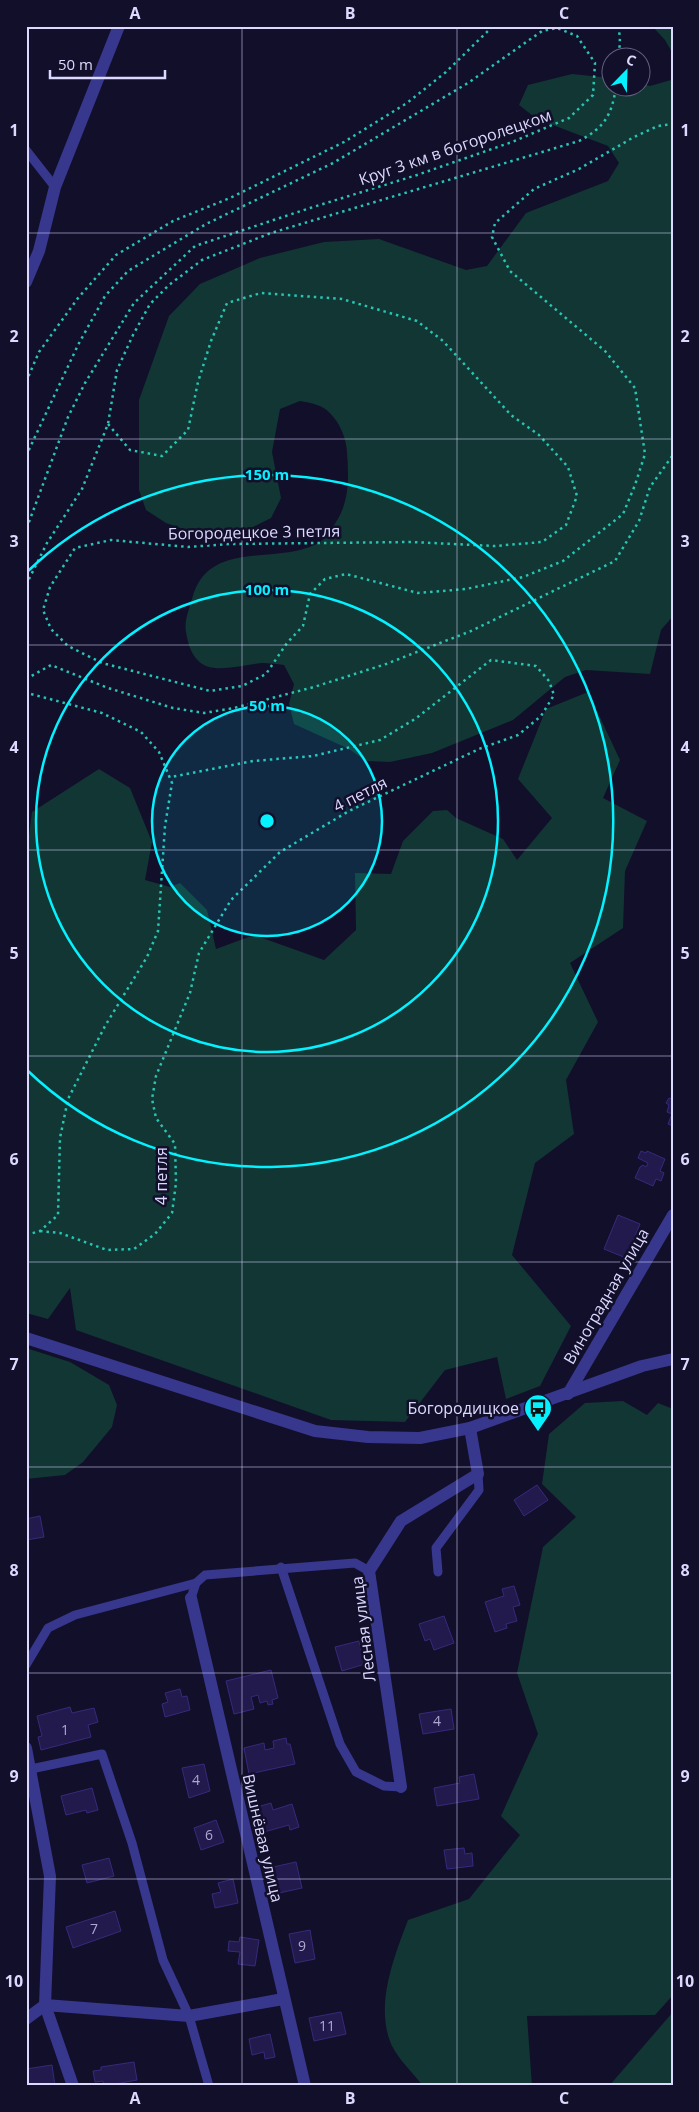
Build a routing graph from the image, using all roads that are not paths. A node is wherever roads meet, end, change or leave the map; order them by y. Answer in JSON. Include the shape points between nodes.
{"nodes":[{"id":1,"x":119,"y":26,"type":"edge"},
{"id":2,"x":26,"y":150,"type":"edge"},
{"id":3,"x":55,"y":187,"type":"junction"},
{"id":4,"x":26,"y":282,"type":"edge"},
{"id":5,"x":673,"y":1215,"type":"edge"},
{"id":6,"x":26,"y":1338,"type":"edge"},
{"id":7,"x":673,"y":1359,"type":"edge"},
{"id":8,"x":568,"y":1394,"type":"junction"},
{"id":9,"x":470,"y":1428,"type":"junction"},
{"id":10,"x":478,"y":1474,"type":"junction"},
{"id":11,"x":281,"y":1568,"type":"junction"},
{"id":12,"x":369,"y":1571,"type":"junction"},
{"id":13,"x":438,"y":1572,"type":"dead end"},
{"id":14,"x":196,"y":1583,"type":"junction"},
{"id":15,"x":191,"y":1598,"type":"joint"},
{"id":16,"x":26,"y":1665,"type":"edge"},
{"id":17,"x":26,"y":1748,"type":"edge"},
{"id":18,"x":28,"y":1770,"type":"edge"},
{"id":19,"x":401,"y":1787,"type":"joint"},
{"id":20,"x":283,"y":1999,"type":"junction"},
{"id":21,"x":45,"y":2004,"type":"junction"},
{"id":22,"x":189,"y":2016,"type":"junction"},
{"id":23,"x":26,"y":2019,"type":"edge"},
{"id":24,"x":73,"y":2086,"type":"edge"},
{"id":25,"x":208,"y":2086,"type":"edge"},
{"id":26,"x":305,"y":2086,"type":"edge"}],
"edges":[{"from":1,"to":3,"type":"street"},
{"from":2,"to":3,"type":"lane"},
{"from":3,"to":4,"type":"street","via":[[39,251]]},
{"from":5,"to":8,"type":"street","name":"Виноградная улица"},
{"from":6,"to":9,"type":"street","via":[[315,1431],[420,1438]]},
{"from":7,"to":8,"type":"street","via":[[642,1366]]},
{"from":8,"to":9,"type":"street"},
{"from":9,"to":10,"type":"street"},
{"from":10,"to":12,"type":"street","name":"Лесная улица","via":[[400,1521]]},
{"from":10,"to":13,"type":"lane","via":[[479,1490],[436,1548]]},
{"from":11,"to":12,"type":"lane","via":[[355,1563]]},
{"from":11,"to":14,"type":"lane","via":[[205,1575]]},
{"from":11,"to":19,"type":"lane","via":[[340,1744],[356,1772],[384,1786]]},
{"from":12,"to":19,"type":"street","name":"Лесная улица"},
{"from":14,"to":15,"type":"lane"},
{"from":14,"to":16,"type":"lane","via":[[75,1615],[48,1628]]},
{"from":15,"to":20,"type":"street","name":"Вишнёвая улица"},
{"from":17,"to":18,"type":"street"},
{"from":18,"to":21,"type":"street","via":[[50,1876]]},
{"from":18,"to":22,"type":"lane","via":[[102,1754],[132,1843],[163,1960]]},
{"from":20,"to":22,"type":"street"},
{"from":20,"to":26,"type":"street","name":"Вишнёвая улица"},
{"from":21,"to":22,"type":"street"},
{"from":21,"to":23,"type":"street"},
{"from":21,"to":24,"type":"street"},
{"from":22,"to":25,"type":"lane"}]}
